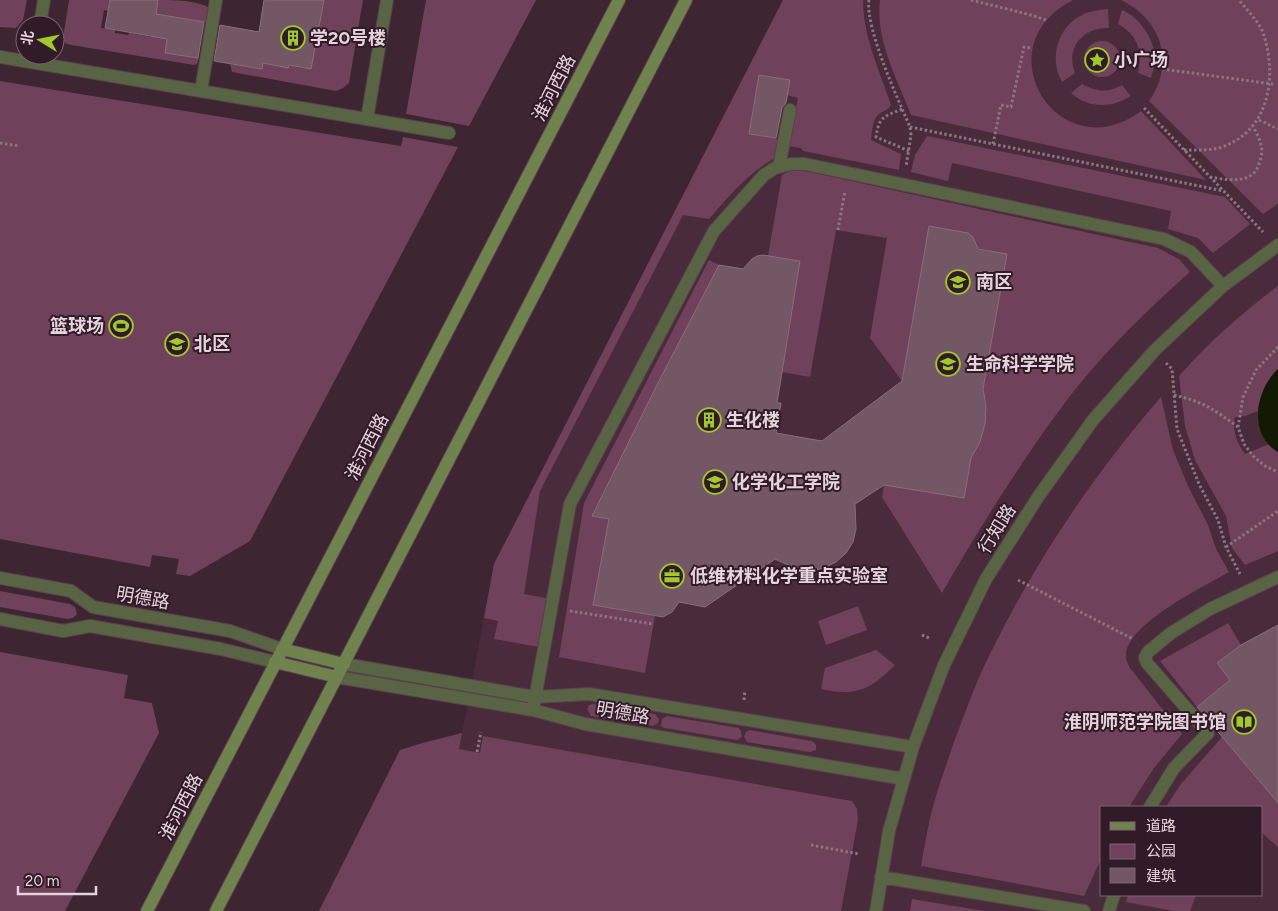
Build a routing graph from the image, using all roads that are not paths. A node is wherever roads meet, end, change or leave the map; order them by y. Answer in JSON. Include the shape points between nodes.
{"nodes":[{"id":1,"x":44,"y":0,"type":"edge"},
{"id":2,"x":216,"y":0,"type":"edge"},
{"id":3,"x":387,"y":0,"type":"edge"},
{"id":4,"x":619,"y":0,"type":"edge"},
{"id":5,"x":686,"y":0,"type":"edge"},
{"id":6,"x":42,"y":15,"type":"edge"},
{"id":7,"x":0,"y":57,"type":"edge"},
{"id":8,"x":15,"y":58,"type":"edge"},
{"id":9,"x":65,"y":65,"type":"edge"},
{"id":10,"x":201,"y":91,"type":"junction"},
{"id":11,"x":790,"y":110,"type":"dead end"},
{"id":12,"x":367,"y":119,"type":"junction"},
{"id":13,"x":450,"y":133,"type":"dead end"},
{"id":14,"x":780,"y":167,"type":"junction"},
{"id":15,"x":1278,"y":246,"type":"edge"},
{"id":16,"x":1223,"y":286,"type":"junction"},
{"id":17,"x":1278,"y":576,"type":"edge"},
{"id":18,"x":0,"y":578,"type":"edge"},
{"id":19,"x":0,"y":619,"type":"edge"},
{"id":20,"x":282,"y":649,"type":"junction"},
{"id":21,"x":275,"y":662,"type":"junction"},
{"id":22,"x":344,"y":664,"type":"junction"},
{"id":23,"x":337,"y":677,"type":"junction"},
{"id":24,"x":536,"y":697,"type":"junction"},
{"id":25,"x":533,"y":710,"type":"junction"},
{"id":26,"x":913,"y":747,"type":"junction"},
{"id":27,"x":904,"y":779,"type":"junction"},
{"id":28,"x":1151,"y":806,"type":"edge"},
{"id":29,"x":881,"y":877,"type":"junction"},
{"id":30,"x":1114,"y":896,"type":"edge"},
{"id":31,"x":147,"y":911,"type":"edge"},
{"id":32,"x":216,"y":911,"type":"edge"},
{"id":33,"x":876,"y":911,"type":"edge"},
{"id":34,"x":1084,"y":911,"type":"edge"},
{"id":35,"x":1109,"y":911,"type":"edge"}],
"edges":[{"from":1,"to":6,"type":"lane"},
{"from":2,"to":10,"type":"lane"},
{"from":3,"to":12,"type":"lane"},
{"from":4,"to":20,"type":"main road","name":"淮河西路"},
{"from":5,"to":22,"type":"main road"},
{"from":7,"to":8,"type":"lane"},
{"from":9,"to":10,"type":"lane"},
{"from":10,"to":12,"type":"lane"},
{"from":11,"to":14,"type":"lane"},
{"from":12,"to":13,"type":"lane"},
{"from":14,"to":16,"type":"lane","via":[[805,164],[1164,239],[1191,252]]},
{"from":14,"to":24,"type":"lane","via":[[764,176],[714,231],[570,504]]},
{"from":15,"to":16,"type":"lane","name":"行知路"},
{"from":16,"to":26,"type":"lane","name":"行知路","via":[[1155,350],[1093,420],[1038,497],[986,579],[944,665]]},
{"from":17,"to":28,"type":"lane","via":[[1210,609],[1171,633],[1145,657],[1147,664],[1208,733],[1174,768]]},
{"from":18,"to":20,"type":"lane","name":"明德路","via":[[72,591],[93,607],[230,631]]},
{"from":19,"to":21,"type":"lane","name":"明德路","via":[[63,631],[90,626]]},
{"from":20,"to":21,"type":"main road","name":"淮河西路"},
{"from":20,"to":22,"type":"main road"},
{"from":21,"to":23,"type":"main road"},
{"from":21,"to":31,"type":"main road","name":"淮河西路"},
{"from":22,"to":23,"type":"main road"},
{"from":22,"to":24,"type":"lane","name":"明德路"},
{"from":23,"to":25,"type":"lane","name":"明德路"},
{"from":23,"to":32,"type":"main road"},
{"from":24,"to":25,"type":"lane"},
{"from":24,"to":26,"type":"lane","name":"明德路","via":[[589,694]]},
{"from":25,"to":27,"type":"lane","name":"明德路","via":[[585,724]]},
{"from":26,"to":27,"type":"lane","name":"行知路"},
{"from":27,"to":29,"type":"lane","name":"行知路","via":[[889,831]]},
{"from":29,"to":33,"type":"lane","name":"行知路"},
{"from":29,"to":34,"type":"lane"},
{"from":30,"to":35,"type":"lane"}]}
